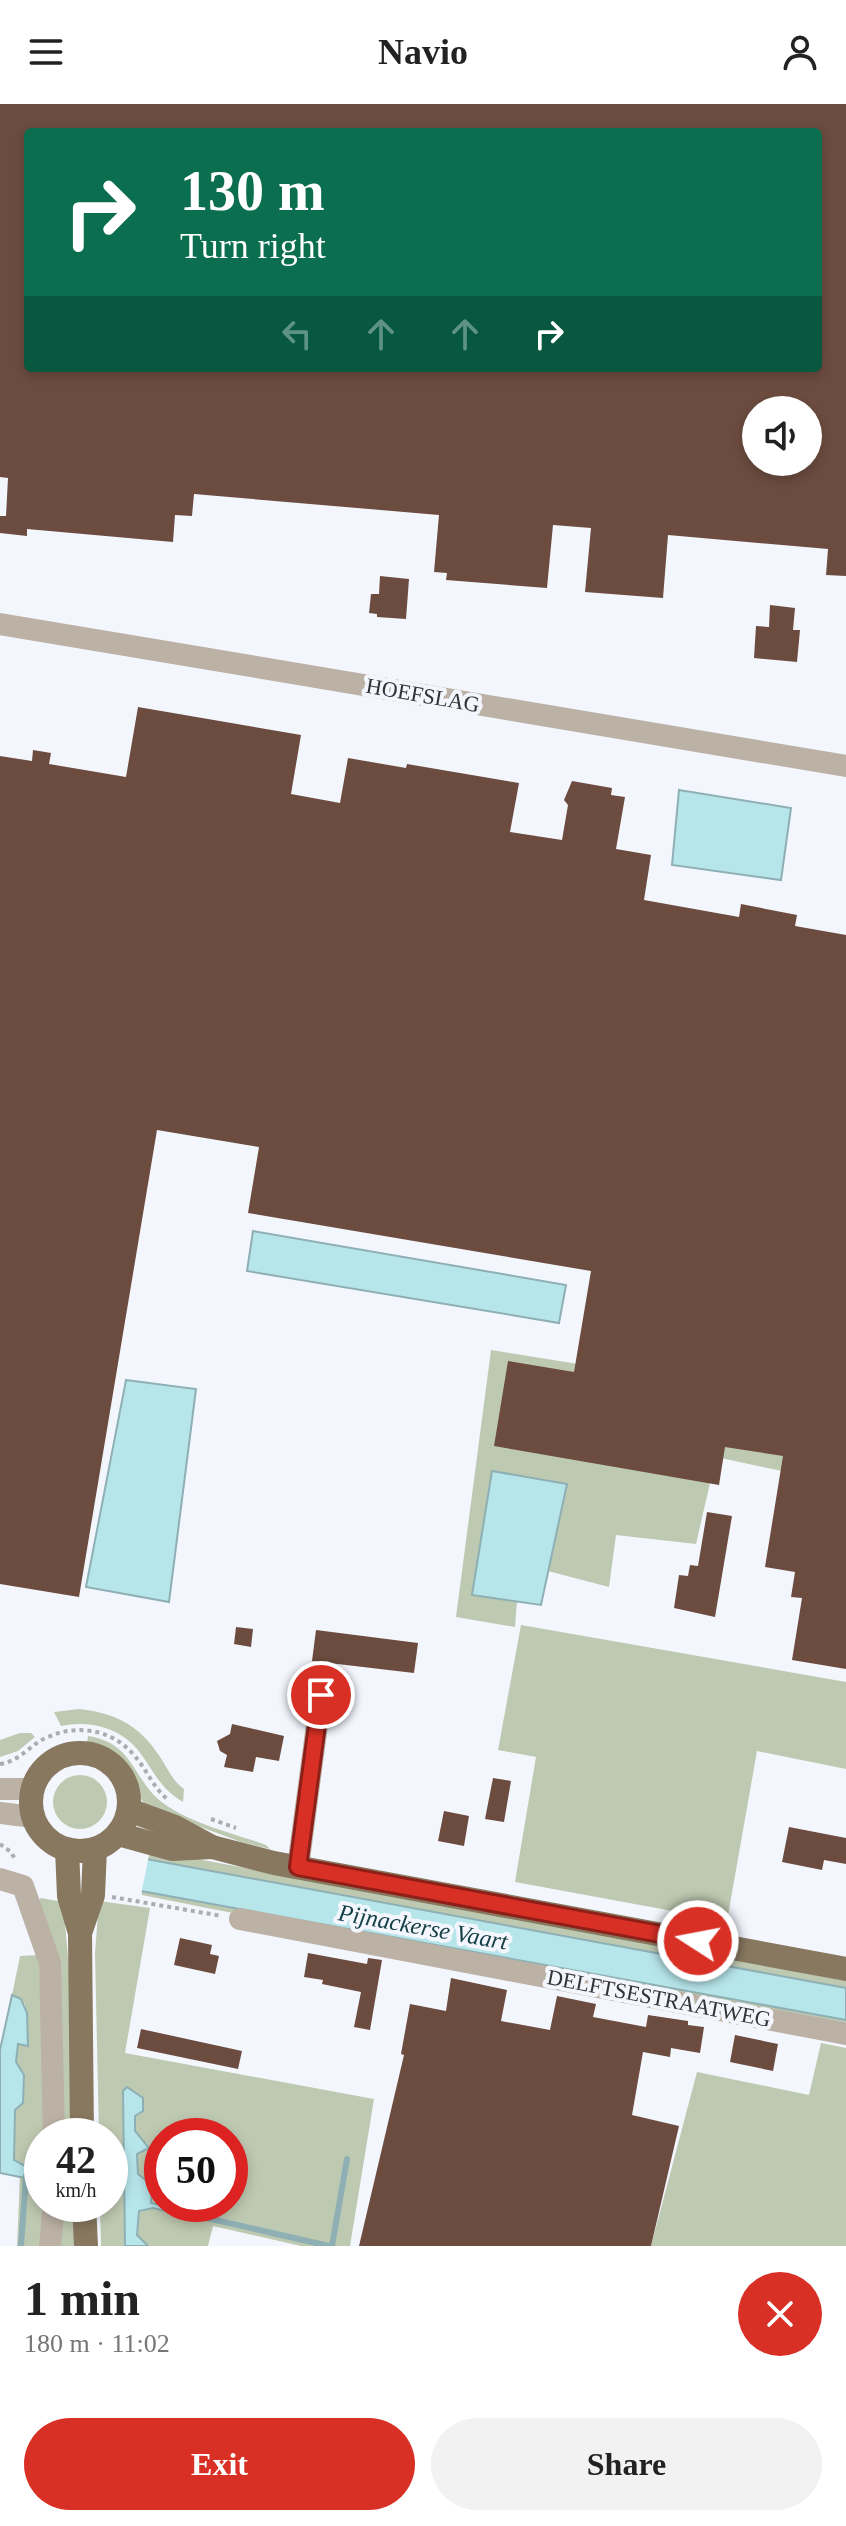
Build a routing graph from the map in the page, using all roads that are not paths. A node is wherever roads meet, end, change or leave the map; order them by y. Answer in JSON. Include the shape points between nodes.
{"nodes":[{"id":1,"x":0,"y":624,"type":"edge"},
{"id":2,"x":846,"y":766,"type":"edge"},
{"id":3,"x":321,"y":1695,"type":"dead end"},
{"id":4,"x":0,"y":1789,"type":"edge"},
{"id":5,"x":32,"y":1789,"type":"junction"},
{"id":6,"x":129,"y":1810,"type":"junction"},
{"id":7,"x":0,"y":1813,"type":"edge"},
{"id":8,"x":37,"y":1825,"type":"junction"},
{"id":9,"x":106,"y":1843,"type":"junction"},
{"id":10,"x":212,"y":1847,"type":"junction"},
{"id":11,"x":67,"y":1849,"type":"junction"},
{"id":12,"x":298,"y":1867,"type":"junction"},
{"id":13,"x":14,"y":1879,"type":"edge"},
{"id":14,"x":240,"y":1919,"type":"road end"},
{"id":15,"x":80,"y":1933,"type":"junction"},
{"id":16,"x":846,"y":1969,"type":"edge"},
{"id":17,"x":846,"y":2034,"type":"edge"},
{"id":18,"x":54,"y":2118,"type":"edge"},
{"id":19,"x":82,"y":2118,"type":"edge"},
{"id":20,"x":52,"y":2222,"type":"edge"},
{"id":21,"x":85,"y":2222,"type":"edge"},
{"id":22,"x":50,"y":2246,"type":"edge"},
{"id":23,"x":86,"y":2246,"type":"edge"}],
"edges":[{"from":1,"to":2,"type":"street","name":"HOEFSLAG"},
{"from":3,"to":12,"type":"street"},
{"from":4,"to":5,"type":"street"},
{"from":5,"to":6,"type":"main road","via":[[51,1761],[86,1752],[120,1772]]},
{"from":5,"to":8,"type":"main road"},
{"from":6,"to":9,"type":"main road"},
{"from":6,"to":10,"type":"main road"},
{"from":7,"to":8,"type":"street"},
{"from":8,"to":11,"type":"main road"},
{"from":9,"to":10,"type":"main road"},
{"from":9,"to":11,"type":"main road","via":[[81,1851]]},
{"from":9,"to":15,"type":"main road"},
{"from":10,"to":12,"type":"main road"},
{"from":11,"to":15,"type":"main road","via":[[69,1896]]},
{"from":12,"to":16,"type":"main road"},
{"from":13,"to":18,"type":"street","via":[[50,1963]]},
{"from":14,"to":17,"type":"street","name":"DELFTSESTRAATWEG"},
{"from":15,"to":19,"type":"main road"},
{"from":20,"to":22,"type":"street"},
{"from":21,"to":23,"type":"main road"}]}
